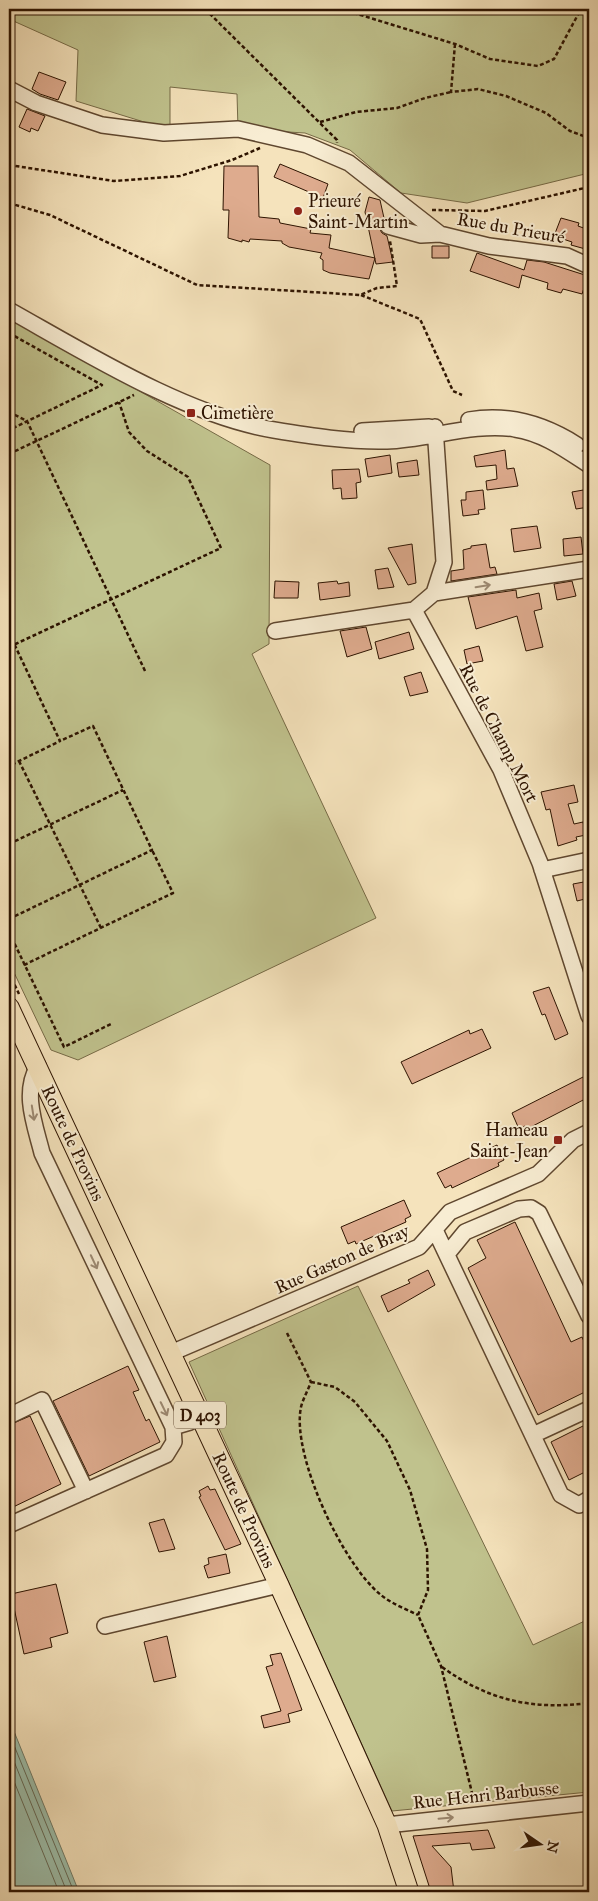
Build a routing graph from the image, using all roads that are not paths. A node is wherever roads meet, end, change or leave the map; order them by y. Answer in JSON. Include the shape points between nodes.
{"nodes":[{"id":1,"x":9,"y":89,"type":"edge"},
{"id":2,"x":388,"y":226,"type":"road end"},
{"id":3,"x":440,"y":234,"type":"junction"},
{"id":4,"x":589,"y":266,"type":"edge"},
{"id":5,"x":9,"y":300,"type":"edge"},
{"id":6,"x":9,"y":310,"type":"edge"},
{"id":7,"x":253,"y":425,"type":"junction"},
{"id":8,"x":435,"y":431,"type":"junction"},
{"id":9,"x":589,"y":453,"type":"edge"},
{"id":10,"x":589,"y":464,"type":"edge"},
{"id":11,"x":589,"y":569,"type":"edge"},
{"id":12,"x":434,"y":593,"type":"junction"},
{"id":13,"x":414,"y":610,"type":"junction"},
{"id":14,"x":275,"y":631,"type":"dead end"},
{"id":15,"x":589,"y":860,"type":"edge"},
{"id":16,"x":542,"y":870,"type":"junction"},
{"id":17,"x":9,"y":1006,"type":"edge"},
{"id":18,"x":589,"y":1016,"type":"edge"},
{"id":19,"x":38,"y":1066,"type":"junction"},
{"id":20,"x":589,"y":1132,"type":"edge"},
{"id":21,"x":435,"y":1230,"type":"junction"},
{"id":22,"x":447,"y":1254,"type":"junction"},
{"id":23,"x":589,"y":1316,"type":"edge"},
{"id":24,"x":171,"y":1353,"type":"junction"},
{"id":25,"x":589,"y":1409,"type":"edge"},
{"id":26,"x":200,"y":1415,"type":"junction"},
{"id":27,"x":9,"y":1416,"type":"edge"},
{"id":28,"x":173,"y":1427,"type":"junction"},
{"id":29,"x":533,"y":1435,"type":"junction"},
{"id":30,"x":86,"y":1491,"type":"junction"},
{"id":31,"x":589,"y":1499,"type":"edge"},
{"id":32,"x":9,"y":1526,"type":"edge"},
{"id":33,"x":279,"y":1585,"type":"junction"},
{"id":34,"x":105,"y":1626,"type":"dead end"},
{"id":35,"x":589,"y":1803,"type":"edge"},
{"id":36,"x":392,"y":1824,"type":"junction"},
{"id":37,"x":409,"y":1892,"type":"edge"}],
"edges":[{"from":1,"to":3,"type":"street","name":"Rue du Prieuré","via":[[36,103],[102,125],[164,133],[238,129],[307,145],[349,163]]},
{"from":2,"to":3,"type":"street","via":[[421,235]]},
{"from":3,"to":4,"type":"street","name":"Rue du Prieuré","via":[[489,246],[567,256]]},
{"from":5,"to":7,"type":"street"},
{"from":6,"to":7,"type":"street","via":[[173,397],[224,418]]},
{"from":7,"to":8,"type":"street"},
{"from":8,"to":9,"type":"street","via":[[490,418],[520,420],[560,434]]},
{"from":8,"to":10,"type":"street","via":[[513,428],[561,446]]},
{"from":8,"to":12,"type":"street","via":[[444,562]]},
{"from":12,"to":11,"type":"street","one_way":true},
{"from":12,"to":13,"type":"street"},
{"from":13,"to":14,"type":"street"},
{"from":13,"to":16,"type":"street","name":"Rue de Champ Mort","via":[[501,770]]},
{"from":15,"to":16,"type":"street"},
{"from":16,"to":18,"type":"street","name":"Rue de Champ Mort"},
{"from":17,"to":19,"type":"main road","name":"Route de Provins","number":"D 403"},
{"from":19,"to":24,"type":"main road","name":"Route de Provins","number":"D 403"},
{"from":19,"to":28,"type":"street","one_way":true,"via":[[31,1079],[32,1111],[42,1153]]},
{"from":20,"to":21,"type":"street","name":"Rue Gaston de Bray","via":[[573,1140],[538,1174],[450,1212]]},
{"from":21,"to":22,"type":"street"},
{"from":21,"to":24,"type":"street","name":"Rue Gaston de Bray","via":[[419,1247],[387,1262]]},
{"from":22,"to":23,"type":"street","via":[[465,1232],[519,1208],[531,1208],[539,1213]]},
{"from":22,"to":29,"type":"street"},
{"from":24,"to":26,"type":"main road","name":"Route de Provins","number":"D 403"},
{"from":25,"to":29,"type":"street"},
{"from":26,"to":28,"type":"street"},
{"from":26,"to":33,"type":"main road","name":"Route de Provins","number":"D 403"},
{"from":27,"to":30,"type":"street","via":[[42,1400]]},
{"from":28,"to":30,"type":"street","via":[[174,1442],[166,1455]]},
{"from":29,"to":31,"type":"street","via":[[561,1495],[579,1504]]},
{"from":30,"to":32,"type":"street"},
{"from":33,"to":34,"type":"street"},
{"from":33,"to":36,"type":"main road","name":"Route de Provins","number":"D 403"},
{"from":36,"to":35,"type":"street","name":"Rue Henri Barbusse","one_way":true},
{"from":36,"to":37,"type":"main road","number":"D 403"}]}
